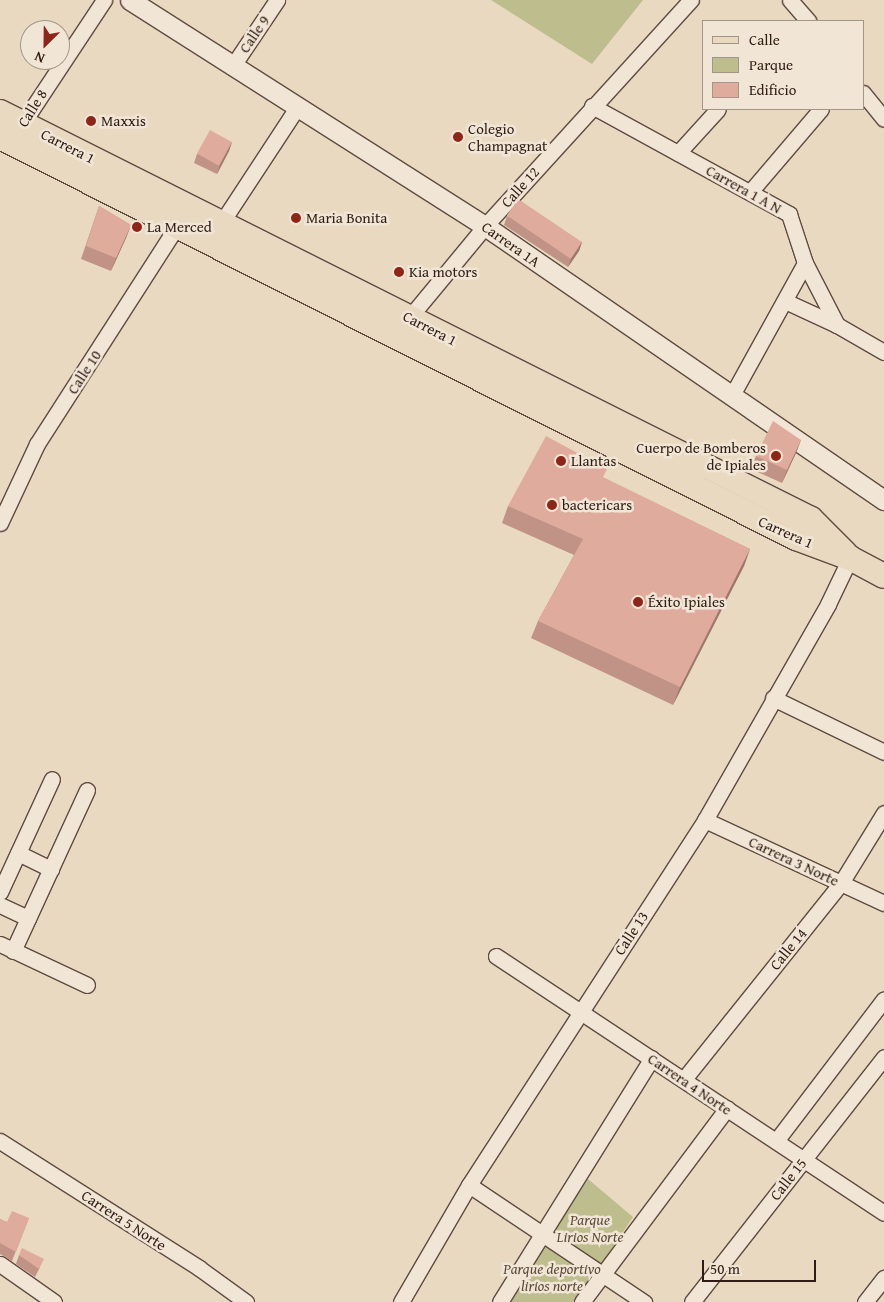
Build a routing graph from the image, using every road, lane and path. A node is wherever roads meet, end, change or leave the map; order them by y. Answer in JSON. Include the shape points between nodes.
{"nodes":[{"id":1,"x":104,"y":0,"type":"edge"},
{"id":2,"x":130,"y":0,"type":"edge"},
{"id":3,"x":277,"y":0,"type":"edge"},
{"id":4,"x":692,"y":0,"type":"edge"},
{"id":5,"x":790,"y":0,"type":"edge"},
{"id":6,"x":803,"y":19,"type":"edge"},
{"id":7,"x":232,"y":67,"type":"junction"},
{"id":8,"x":864,"y":94,"type":"edge"},
{"id":9,"x":592,"y":106,"type":"junction"},
{"id":10,"x":296,"y":109,"type":"junction"},
{"id":11,"x":717,"y":110,"type":"edge"},
{"id":12,"x":821,"y":110,"type":"edge"},
{"id":13,"x":0,"y":112,"type":"edge"},
{"id":14,"x":884,"y":119,"type":"edge"},
{"id":15,"x":11,"y":134,"type":"edge"},
{"id":16,"x":678,"y":153,"type":"junction"},
{"id":17,"x":750,"y":192,"type":"junction"},
{"id":18,"x":177,"y":226,"type":"junction"},
{"id":19,"x":485,"y":226,"type":"junction"},
{"id":20,"x":215,"y":233,"type":"junction"},
{"id":21,"x":805,"y":263,"type":"junction"},
{"id":22,"x":785,"y":301,"type":"junction"},
{"id":23,"x":408,"y":317,"type":"junction"},
{"id":24,"x":838,"y":324,"type":"junction"},
{"id":25,"x":396,"y":336,"type":"junction"},
{"id":26,"x":884,"y":352,"type":"edge"},
{"id":27,"x":731,"y":397,"type":"junction"},
{"id":28,"x":697,"y":462,"type":"junction"},
{"id":29,"x":687,"y":483,"type":"junction"},
{"id":30,"x":884,"y":500,"type":"edge"},
{"id":31,"x":0,"y":523,"type":"edge"},
{"id":32,"x":850,"y":558,"type":"junction"},
{"id":33,"x":884,"y":576,"type":"edge"},
{"id":34,"x":773,"y":698,"type":"junction"},
{"id":35,"x":884,"y":752,"type":"edge"},
{"id":36,"x":52,"y":779,"type":"dead end"},
{"id":37,"x":87,"y":790,"type":"dead end"},
{"id":38,"x":884,"y":813,"type":"edge"},
{"id":39,"x":705,"y":820,"type":"junction"},
{"id":40,"x":18,"y":853,"type":"junction"},
{"id":41,"x":51,"y":868,"type":"junction"},
{"id":42,"x":841,"y":883,"type":"junction"},
{"id":43,"x":0,"y":892,"type":"edge"},
{"id":44,"x":884,"y":903,"type":"edge"},
{"id":45,"x":0,"y":905,"type":"edge"},
{"id":46,"x":28,"y":918,"type":"junction"},
{"id":47,"x":6,"y":947,"type":"edge"},
{"id":48,"x":496,"y":956,"type":"dead end"},
{"id":49,"x":87,"y":985,"type":"dead end"},
{"id":50,"x":884,"y":999,"type":"edge"},
{"id":51,"x":581,"y":1011,"type":"junction"},
{"id":52,"x":884,"y":1057,"type":"edge"},
{"id":53,"x":652,"y":1058,"type":"junction"},
{"id":54,"x":684,"y":1080,"type":"junction"},
{"id":55,"x":727,"y":1108,"type":"junction"},
{"id":56,"x":0,"y":1141,"type":"edge"},
{"id":57,"x":776,"y":1141,"type":"junction"},
{"id":58,"x":804,"y":1159,"type":"junction"},
{"id":59,"x":469,"y":1184,"type":"junction"},
{"id":60,"x":884,"y":1213,"type":"edge"},
{"id":61,"x":542,"y":1233,"type":"junction"},
{"id":62,"x":0,"y":1264,"type":"edge"},
{"id":63,"x":604,"y":1275,"type":"junction"},
{"id":64,"x":884,"y":1278,"type":"edge"},
{"id":65,"x":54,"y":1302,"type":"edge"},
{"id":66,"x":246,"y":1302,"type":"edge"},
{"id":67,"x":401,"y":1302,"type":"edge"},
{"id":68,"x":500,"y":1302,"type":"edge"},
{"id":69,"x":582,"y":1302,"type":"edge"},
{"id":70,"x":644,"y":1302,"type":"edge"},
{"id":71,"x":692,"y":1302,"type":"edge"},
{"id":72,"x":866,"y":1302,"type":"edge"}],
"edges":[{"from":1,"to":15,"type":"street","name":"Calle 8"},
{"from":2,"to":7,"type":"street","name":"Carrera 1A"},
{"from":3,"to":7,"type":"street","name":"Calle 9"},
{"from":4,"to":9,"type":"street","name":"Calle 12"},
{"from":5,"to":6,"type":"street"},
{"from":7,"to":10,"type":"street","name":"Carrera 1A"},
{"from":8,"to":14,"type":"street"},
{"from":9,"to":16,"type":"street","name":"Carrera 1 A N"},
{"from":9,"to":19,"type":"street","name":"Calle 12"},
{"from":10,"to":19,"type":"street","name":"Carrera 1A"},
{"from":10,"to":20,"type":"street"},
{"from":11,"to":16,"type":"street"},
{"from":12,"to":17,"type":"street"},
{"from":13,"to":15,"type":"main road","name":"Carrera 1"},
{"from":15,"to":18,"type":"main road","name":"Carrera 1"},
{"from":15,"to":20,"type":"main road","name":"Carrera 1"},
{"from":16,"to":17,"type":"street","name":"Carrera 1 A N"},
{"from":17,"to":21,"type":"street","name":"Carrera 1 A N","via":[[789,214]]},
{"from":18,"to":20,"type":"main road","name":"Carrera 1"},
{"from":18,"to":31,"type":"street","name":"Calle 10","via":[[37,444]]},
{"from":19,"to":23,"type":"street","name":"Calle 12"},
{"from":19,"to":27,"type":"street","name":"Carrera 1A"},
{"from":20,"to":23,"type":"main road","name":"Carrera 1"},
{"from":20,"to":25,"type":"main road","name":"Carrera 1"},
{"from":21,"to":22,"type":"street"},
{"from":21,"to":24,"type":"street","name":"Carrera 1 A N"},
{"from":22,"to":24,"type":"street"},
{"from":22,"to":27,"type":"street"},
{"from":23,"to":25,"type":"street","name":"Calle 12"},
{"from":23,"to":28,"type":"main road","name":"Carrera 1"},
{"from":24,"to":26,"type":"street"},
{"from":25,"to":29,"type":"main road","name":"Carrera 1"},
{"from":27,"to":30,"type":"street","name":"Carrera 1A"},
{"from":28,"to":29,"type":"main road"},
{"from":28,"to":32,"type":"main road","name":"Carrera 1","via":[[811,519]]},
{"from":29,"to":32,"type":"main road","name":"Carrera 1","via":[[796,538]]},
{"from":32,"to":33,"type":"main road","name":"Carrera 1"},
{"from":32,"to":34,"type":"street","name":"Calle 13","via":[[828,604]]},
{"from":34,"to":35,"type":"street"},
{"from":34,"to":39,"type":"street","name":"Calle 13"},
{"from":36,"to":40,"type":"street"},
{"from":37,"to":41,"type":"street"},
{"from":38,"to":42,"type":"street","name":"Calle 14"},
{"from":39,"to":42,"type":"street","name":"Carrera 3 Norte"},
{"from":39,"to":51,"type":"street","name":"Calle 13"},
{"from":40,"to":41,"type":"street"},
{"from":40,"to":43,"type":"street"},
{"from":41,"to":46,"type":"street"},
{"from":42,"to":44,"type":"street","name":"Carrera 3 Norte"},
{"from":42,"to":54,"type":"street","name":"Calle 14"},
{"from":45,"to":46,"type":"street"},
{"from":46,"to":47,"type":"street"},
{"from":47,"to":49,"type":"street"},
{"from":48,"to":51,"type":"street","name":"Carrera 4 Norte"},
{"from":50,"to":57,"type":"street"},
{"from":51,"to":53,"type":"street","name":"Carrera 4 Norte"},
{"from":51,"to":59,"type":"street","name":"Calle 13"},
{"from":52,"to":58,"type":"street","name":"Calle 15"},
{"from":53,"to":54,"type":"street","name":"Carrera 4 Norte"},
{"from":53,"to":61,"type":"street"},
{"from":54,"to":55,"type":"street","name":"Carrera 4 Norte"},
{"from":55,"to":57,"type":"street","name":"Carrera 4 Norte"},
{"from":55,"to":63,"type":"street"},
{"from":56,"to":66,"type":"street","name":"Carrera 5 Norte","via":[[199,1268]]},
{"from":57,"to":58,"type":"street","name":"Carrera 4 Norte"},
{"from":58,"to":60,"type":"street","name":"Carrera 4 Norte"},
{"from":58,"to":71,"type":"street","name":"Calle 15"},
{"from":59,"to":61,"type":"street"},
{"from":59,"to":67,"type":"street","name":"Calle 13"},
{"from":61,"to":63,"type":"street"},
{"from":61,"to":68,"type":"street"},
{"from":62,"to":65,"type":"street"},
{"from":63,"to":69,"type":"street"},
{"from":63,"to":70,"type":"street"},
{"from":64,"to":72,"type":"street"}]}
